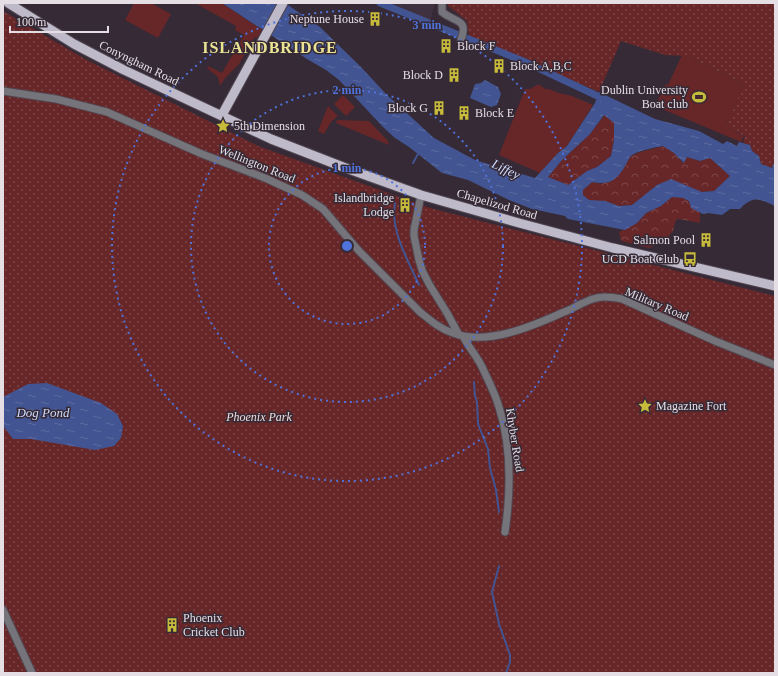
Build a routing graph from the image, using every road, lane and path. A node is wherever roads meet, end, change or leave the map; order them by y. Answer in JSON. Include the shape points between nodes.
{"nodes":[{"id":1,"x":8,"y":3,"type":"edge"},
{"id":2,"x":283,"y":3,"type":"edge"},
{"id":3,"x":442,"y":3,"type":"edge"},
{"id":4,"x":461,"y":40,"type":"dead end"},
{"id":5,"x":3,"y":91,"type":"edge"},
{"id":6,"x":222,"y":115,"type":"junction"},
{"id":7,"x":421,"y":195,"type":"junction"},
{"id":8,"x":775,"y":286,"type":"edge"},
{"id":9,"x":461,"y":335,"type":"junction"},
{"id":10,"x":775,"y":365,"type":"edge"},
{"id":11,"x":504,"y":532,"type":"dead end"},
{"id":12,"x":3,"y":610,"type":"edge"},
{"id":13,"x":32,"y":673,"type":"edge"}],
"edges":[{"from":1,"to":6,"type":"main road","name":"Conyngham Road","via":[[74,44]]},
{"from":2,"to":6,"type":"main road"},
{"from":3,"to":4,"type":"street","via":[[442,12],[461,22],[464,28]]},
{"from":5,"to":9,"type":"street","name":"Wellington Road","via":[[56,99],[106,112],[302,195],[323,209],[359,251],[420,312],[440,327]]},
{"from":6,"to":7,"type":"main road","name":"Chapelizod Road","via":[[279,142]]},
{"from":7,"to":8,"type":"main road","name":"Chapelizod Road","via":[[519,224]]},
{"from":7,"to":9,"type":"street","name":"Khyber Road","via":[[414,236],[422,270]]},
{"from":9,"to":10,"type":"street","name":"Military Road","via":[[489,336],[508,333],[605,296],[622,299]]},
{"from":9,"to":11,"type":"street","name":"Khyber Road","via":[[480,363],[490,384],[504,427],[510,483]]},
{"from":12,"to":13,"type":"street"}]}
